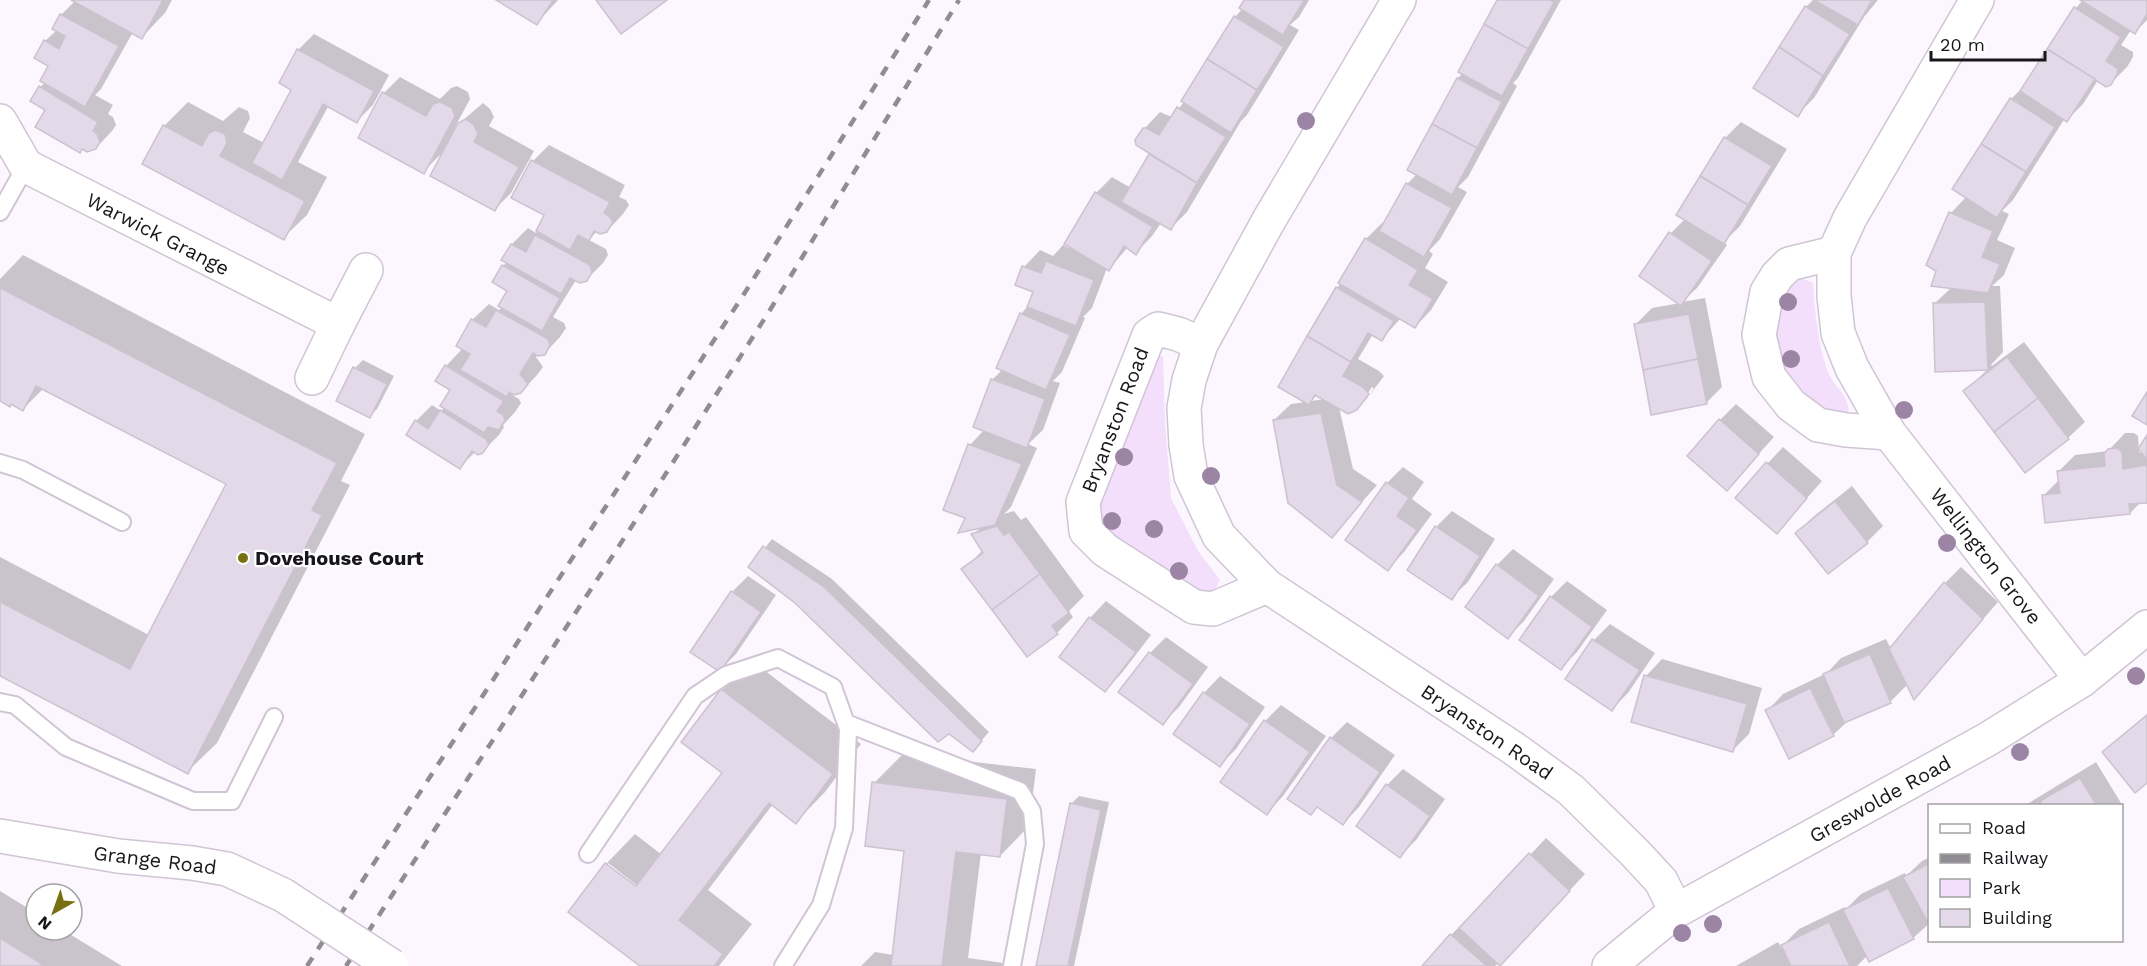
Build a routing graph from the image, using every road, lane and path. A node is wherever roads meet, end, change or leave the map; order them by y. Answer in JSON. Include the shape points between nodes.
{"nodes":[{"id":1,"x":1399,"y":0,"type":"edge"},
{"id":2,"x":1977,"y":0,"type":"edge"},
{"id":3,"x":0,"y":121,"type":"edge"},
{"id":4,"x":26,"y":166,"type":"junction"},
{"id":5,"x":0,"y":212,"type":"edge"},
{"id":6,"x":1834,"y":253,"type":"junction"},
{"id":7,"x":366,"y":270,"type":"dead end"},
{"id":8,"x":338,"y":324,"type":"junction"},
{"id":9,"x":1201,"y":344,"type":"junction"},
{"id":10,"x":312,"y":378,"type":"dead end"},
{"id":11,"x":1889,"y":433,"type":"junction"},
{"id":12,"x":0,"y":463,"type":"edge"},
{"id":13,"x":122,"y":522,"type":"dead end"},
{"id":14,"x":1267,"y":586,"type":"junction"},
{"id":15,"x":2147,"y":627,"type":"edge"},
{"id":16,"x":2082,"y":680,"type":"junction"},
{"id":17,"x":0,"y":702,"type":"edge"},
{"id":18,"x":274,"y":717,"type":"dead end"},
{"id":19,"x":846,"y":723,"type":"junction"},
{"id":20,"x":0,"y":836,"type":"edge"},
{"id":21,"x":588,"y":854,"type":"dead end"},
{"id":22,"x":1676,"y":912,"type":"junction"},
{"id":23,"x":392,"y":966,"type":"edge"},
{"id":24,"x":783,"y":966,"type":"edge"},
{"id":25,"x":1012,"y":966,"type":"edge"},
{"id":26,"x":1609,"y":966,"type":"edge"}],
"edges":[{"from":1,"to":9,"type":"street","name":"Bryanston Road"},
{"from":2,"to":6,"type":"street","name":"Wellington Grove","via":[[1850,218]]},
{"from":3,"to":4,"type":"street"},
{"from":4,"to":5,"type":"lane"},
{"from":4,"to":8,"type":"street","name":"Warwick Grange"},
{"from":6,"to":11,"type":"street","name":"Wellington Grove","via":[[1838,333],[1852,368]]},
{"from":6,"to":11,"type":"street","via":[[1789,264],[1767,292],[1759,335],[1769,377],[1791,405],[1818,425]]},
{"from":7,"to":8,"type":"street"},
{"from":8,"to":10,"type":"street"},
{"from":9,"to":14,"type":"street","name":"Bryanston Road","via":[[1188,380],[1184,408],[1191,476],[1219,536]]},
{"from":9,"to":14,"type":"street","name":"Bryanston Road","via":[[1158,329],[1149,335],[1083,502],[1086,531],[1105,550],[1194,607],[1213,609]]},
{"from":11,"to":16,"type":"street","name":"Wellington Grove"},
{"from":12,"to":13,"type":"lane","via":[[23,470]]},
{"from":14,"to":22,"type":"street","name":"Bryanston Road","via":[[1514,748],[1571,790],[1661,882]]},
{"from":15,"to":16,"type":"street","name":"Greswolde Road"},
{"from":16,"to":22,"type":"street","name":"Greswolde Road","via":[[1988,739]]},
{"from":17,"to":18,"type":"lane","via":[[15,705],[66,747],[193,801],[232,801]]},
{"from":19,"to":21,"type":"lane","via":[[833,687],[778,658],[726,675],[695,696]]},
{"from":19,"to":24,"type":"lane","via":[[843,828],[821,905]]},
{"from":19,"to":25,"type":"lane","via":[[1020,791],[1032,811],[1035,844]]},
{"from":20,"to":23,"type":"street","name":"Grange Road","bridge":true,"via":[[226,869],[284,896]]},
{"from":22,"to":26,"type":"street","name":"Greswolde Road"}]}
